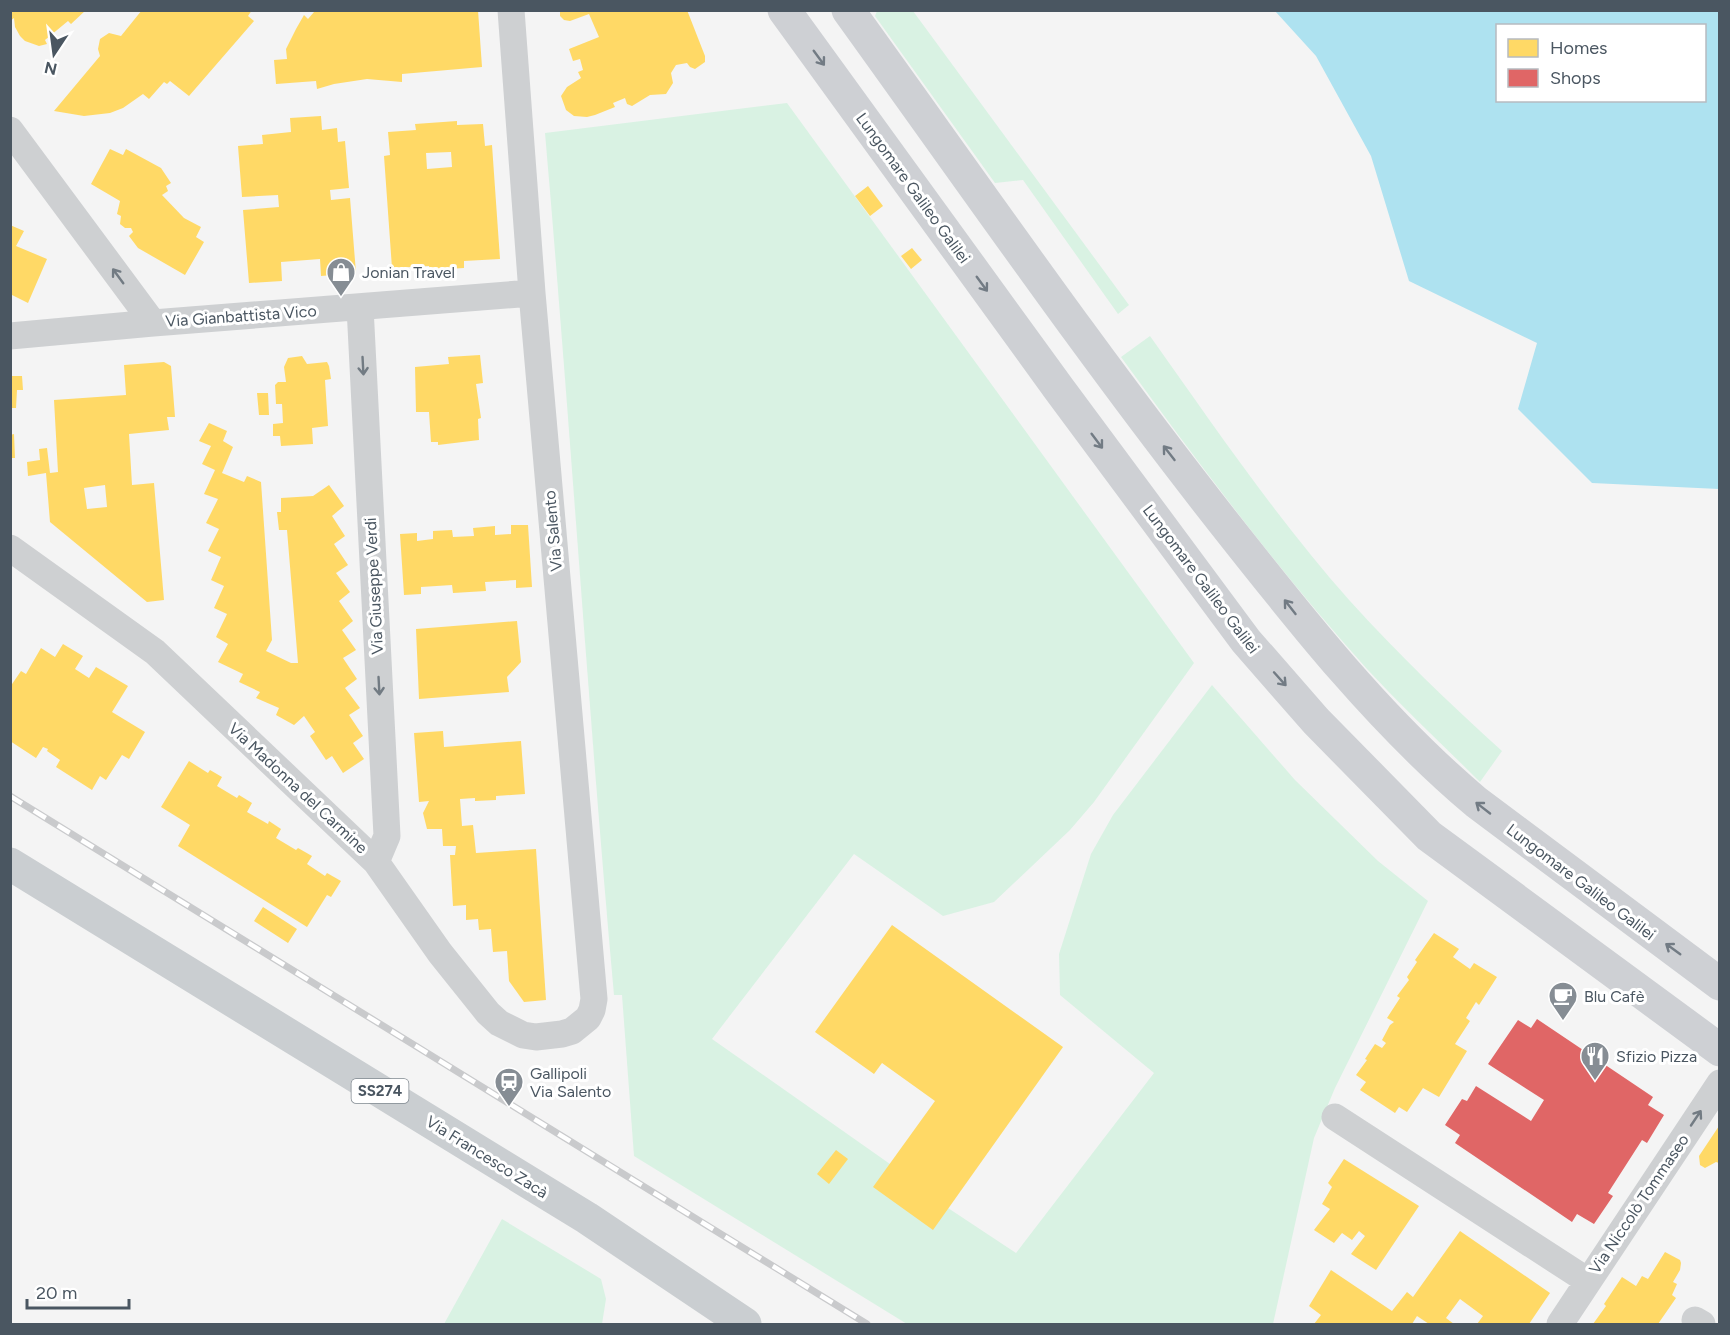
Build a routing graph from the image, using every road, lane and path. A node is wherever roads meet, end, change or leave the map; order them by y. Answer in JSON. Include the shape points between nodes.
{"nodes":[{"id":1,"x":511,"y":10,"type":"edge"},
{"id":2,"x":784,"y":10,"type":"edge"},
{"id":3,"x":848,"y":10,"type":"edge"},
{"id":4,"x":10,"y":130,"type":"edge"},
{"id":5,"x":532,"y":293,"type":"junction"},
{"id":6,"x":360,"y":307,"type":"junction"},
{"id":7,"x":153,"y":323,"type":"junction"},
{"id":8,"x":10,"y":336,"type":"edge"},
{"id":9,"x":10,"y":548,"type":"edge"},
{"id":10,"x":376,"y":862,"type":"junction"},
{"id":11,"x":10,"y":864,"type":"edge"},
{"id":12,"x":1719,"y":984,"type":"edge"},
{"id":13,"x":562,"y":1034,"type":"joint"},
{"id":14,"x":1719,"y":1050,"type":"edge"},
{"id":15,"x":1719,"y":1083,"type":"edge"},
{"id":16,"x":1335,"y":1117,"type":"dead end"},
{"id":17,"x":1588,"y":1281,"type":"junction"},
{"id":18,"x":745,"y":1324,"type":"edge"},
{"id":19,"x":1560,"y":1324,"type":"edge"}],
"edges":[{"from":1,"to":5,"type":"street","name":"Via Salento"},
{"from":2,"to":14,"type":"main road","name":"Lungomare Galileo Galilei","one_way":true,"via":[[1246,641],[1316,721],[1429,836]]},
{"from":12,"to":3,"type":"main road","name":"Lungomare Galileo Galilei","one_way":true,"via":[[1446,778],[1313,636],[1150,429]]},
{"from":7,"to":4,"type":"street","name":"Via Gianbattista Vico","one_way":true},
{"from":5,"to":6,"type":"street","name":"Via Gianbattista Vico"},
{"from":5,"to":13,"type":"street","name":"Via Salento","via":[[594,999],[588,1018]]},
{"from":6,"to":7,"type":"street","name":"Via Gianbattista Vico"},
{"from":6,"to":10,"type":"street","name":"Via Giuseppe Verdi","one_way":true,"via":[[387,836]]},
{"from":7,"to":8,"type":"street"},
{"from":9,"to":10,"type":"street","name":"Via Madonna del Carmine","via":[[155,652]]},
{"from":10,"to":13,"type":"street","name":"Via Madonna del Carmine","via":[[488,1013],[523,1035]]},
{"from":11,"to":18,"type":"main road","name":"Via Francesco Zacà","number":"SS274","via":[[587,1218]]},
{"from":17,"to":15,"type":"street","name":"Via Niccolò Tommaseo","one_way":true},
{"from":16,"to":17,"type":"street"},
{"from":17,"to":19,"type":"street","name":"Via Niccolò Tommaseo"}]}
